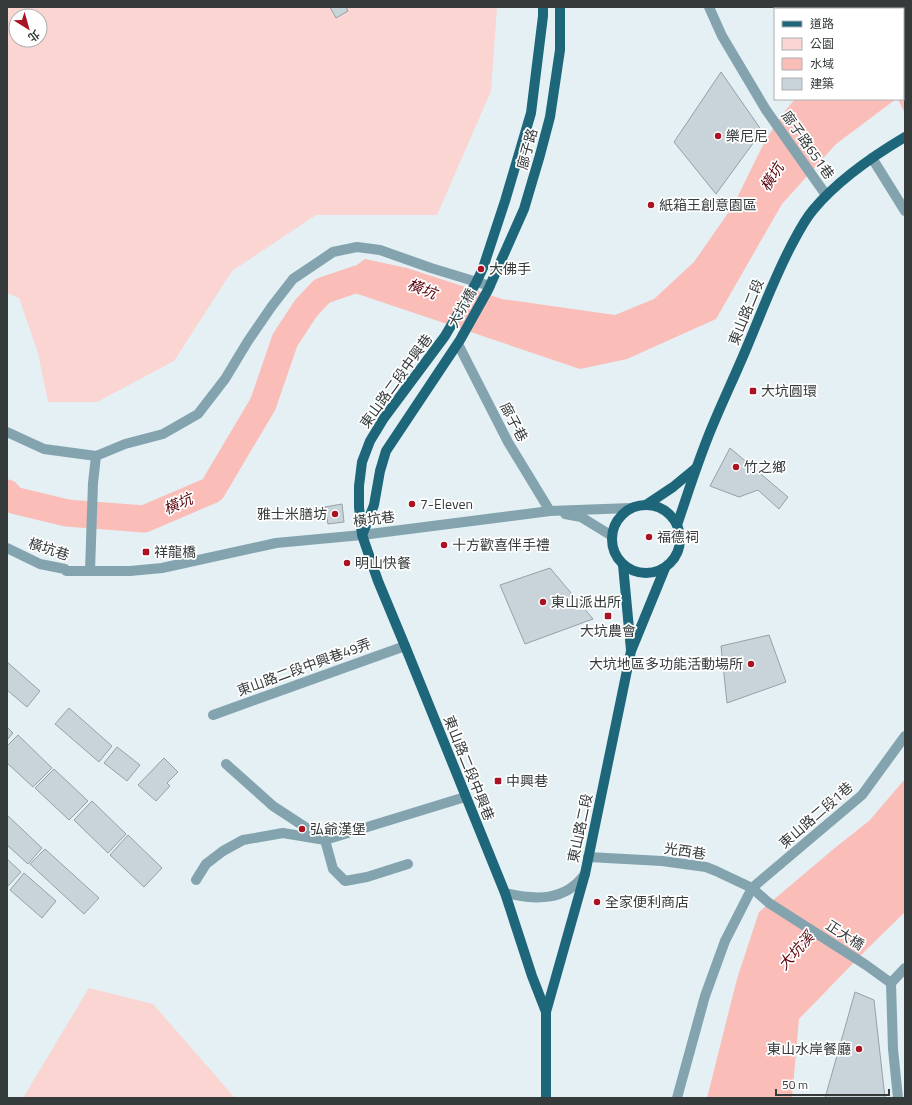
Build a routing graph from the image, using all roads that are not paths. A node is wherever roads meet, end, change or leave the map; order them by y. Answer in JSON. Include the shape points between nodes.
{"nodes":[{"id":1,"x":543,"y":7,"type":"edge"},
{"id":2,"x":560,"y":7,"type":"edge"},
{"id":3,"x":710,"y":7,"type":"edge"},
{"id":4,"x":905,"y":137,"type":"edge"},
{"id":5,"x":872,"y":158,"type":"junction"},
{"id":6,"x":826,"y":195,"type":"junction"},
{"id":7,"x":905,"y":211,"type":"edge"},
{"id":8,"x":476,"y":282,"type":"junction"},
{"id":9,"x":489,"y":288,"type":"junction"},
{"id":10,"x":445,"y":336,"type":"joint"},
{"id":11,"x":459,"y":342,"type":"junction"},
{"id":12,"x":7,"y":432,"type":"edge"},
{"id":13,"x":96,"y":456,"type":"junction"},
{"id":14,"x":696,"y":468,"type":"junction"},
{"id":15,"x":646,"y":505,"type":"junction"},
{"id":16,"x":631,"y":508,"type":"junction"},
{"id":17,"x":550,"y":511,"type":"junction"},
{"id":18,"x":677,"y":525,"type":"junction"},
{"id":19,"x":362,"y":535,"type":"junction"},
{"id":20,"x":612,"y":536,"type":"junction"},
{"id":21,"x":7,"y":548,"type":"edge"},
{"id":22,"x":623,"y":565,"type":"junction"},
{"id":23,"x":665,"y":568,"type":"junction"},
{"id":24,"x":90,"y":571,"type":"junction"},
{"id":25,"x":405,"y":646,"type":"junction"},
{"id":26,"x":631,"y":651,"type":"junction"},
{"id":27,"x":213,"y":715,"type":"dead end"},
{"id":28,"x":905,"y":736,"type":"edge"},
{"id":29,"x":226,"y":764,"type":"dead end"},
{"id":30,"x":465,"y":797,"type":"junction"},
{"id":31,"x":325,"y":840,"type":"junction"},
{"id":32,"x":588,"y":857,"type":"junction"},
{"id":33,"x":408,"y":864,"type":"dead end"},
{"id":34,"x":585,"y":874,"type":"junction"},
{"id":35,"x":196,"y":880,"type":"dead end"},
{"id":36,"x":752,"y":888,"type":"junction"},
{"id":37,"x":505,"y":894,"type":"junction"},
{"id":38,"x":769,"y":903,"type":"joint"},
{"id":39,"x":905,"y":968,"type":"edge"},
{"id":40,"x":891,"y":983,"type":"junction"},
{"id":41,"x":546,"y":1012,"type":"junction"},
{"id":42,"x":546,"y":1098,"type":"edge"},
{"id":43,"x":677,"y":1098,"type":"edge"},
{"id":44,"x":898,"y":1098,"type":"edge"}],
"edges":[{"from":1,"to":8,"type":"main road","name":"廍子路","via":[[531,113],[505,201]]},
{"from":2,"to":9,"type":"main road","name":"廍子路","via":[[560,50],[550,118],[524,210]]},
{"from":3,"to":6,"type":"street","name":"廍子路651巷","via":[[722,36],[766,110]]},
{"from":4,"to":5,"type":"main road","name":"東山路二段"},
{"from":5,"to":6,"type":"main road","name":"東山路二段"},
{"from":5,"to":7,"type":"street"},
{"from":6,"to":14,"type":"main road","name":"東山路二段","via":[[801,226],[779,268]]},
{"from":8,"to":9,"type":"street"},
{"from":8,"to":10,"type":"main road","name":"大坑橋"},
{"from":8,"to":13,"type":"street","via":[[380,250],[357,247],[333,252],[293,279],[198,414],[163,434],[125,444]]},
{"from":9,"to":11,"type":"main road","name":"大坑橋"},
{"from":10,"to":19,"type":"main road","name":"東山路二段中興巷","via":[[370,441],[362,462],[359,486]]},
{"from":11,"to":17,"type":"street","name":"廍子巷","via":[[508,442]]},
{"from":11,"to":19,"type":"main road","name":"東山路二段中興巷","via":[[386,451],[374,505]]},
{"from":12,"to":13,"type":"street","via":[[44,449]]},
{"from":13,"to":24,"type":"street"},
{"from":14,"to":15,"type":"main road"},
{"from":14,"to":18,"type":"main road","name":"東山路二段"},
{"from":15,"to":16,"type":"main road"},
{"from":15,"to":18,"type":"main road","via":[[657,506],[667,512]]},
{"from":16,"to":17,"type":"street","name":"橫坑巷"},
{"from":16,"to":20,"type":"main road","via":[[615,525]]},
{"from":17,"to":19,"type":"street","name":"橫坑巷"},
{"from":17,"to":20,"type":"street","via":[[581,517]]},
{"from":18,"to":23,"type":"main road","via":[[680,541],[678,552]]},
{"from":19,"to":24,"type":"street","name":"橫坑巷","via":[[276,543],[162,568]]},
{"from":19,"to":25,"type":"main road","name":"東山路二段中興巷"},
{"from":20,"to":22,"type":"main road","via":[[612,546]]},
{"from":21,"to":24,"type":"street","name":"橫坑巷","via":[[40,564],[66,571]]},
{"from":22,"to":23,"type":"main road","via":[[643,574]]},
{"from":22,"to":26,"type":"main road"},
{"from":23,"to":26,"type":"main road","name":"東山路二段"},
{"from":25,"to":27,"type":"street","name":"東山路二段中興巷49弄"},
{"from":25,"to":30,"type":"main road","name":"東山路二段中興巷"},
{"from":26,"to":32,"type":"main road","name":"東山路二段"},
{"from":28,"to":36,"type":"street","name":"東山路二段1巷","via":[[862,795]]},
{"from":29,"to":31,"type":"street","via":[[273,806]]},
{"from":30,"to":31,"type":"street"},
{"from":30,"to":37,"type":"main road","name":"東山路二段中興巷"},
{"from":31,"to":33,"type":"street","via":[[333,869],[345,881]]},
{"from":31,"to":35,"type":"street","via":[[282,833],[244,840],[206,864]]},
{"from":32,"to":34,"type":"main road","name":"東山路二段"},
{"from":32,"to":36,"type":"street","name":"光西巷","via":[[662,861],[706,867]]},
{"from":34,"to":37,"type":"street","via":[[570,890],[554,896],[536,898]]},
{"from":34,"to":41,"type":"main road","name":"東山路二段"},
{"from":36,"to":38,"type":"street","name":"光西巷"},
{"from":36,"to":43,"type":"street","via":[[725,941],[705,996]]},
{"from":37,"to":41,"type":"main road","name":"東山路二段中興巷"},
{"from":38,"to":40,"type":"street","name":"正大橋"},
{"from":39,"to":40,"type":"street"},
{"from":40,"to":44,"type":"street","via":[[893,1049]]},
{"from":41,"to":42,"type":"main road","name":"東山路二段"}]}
